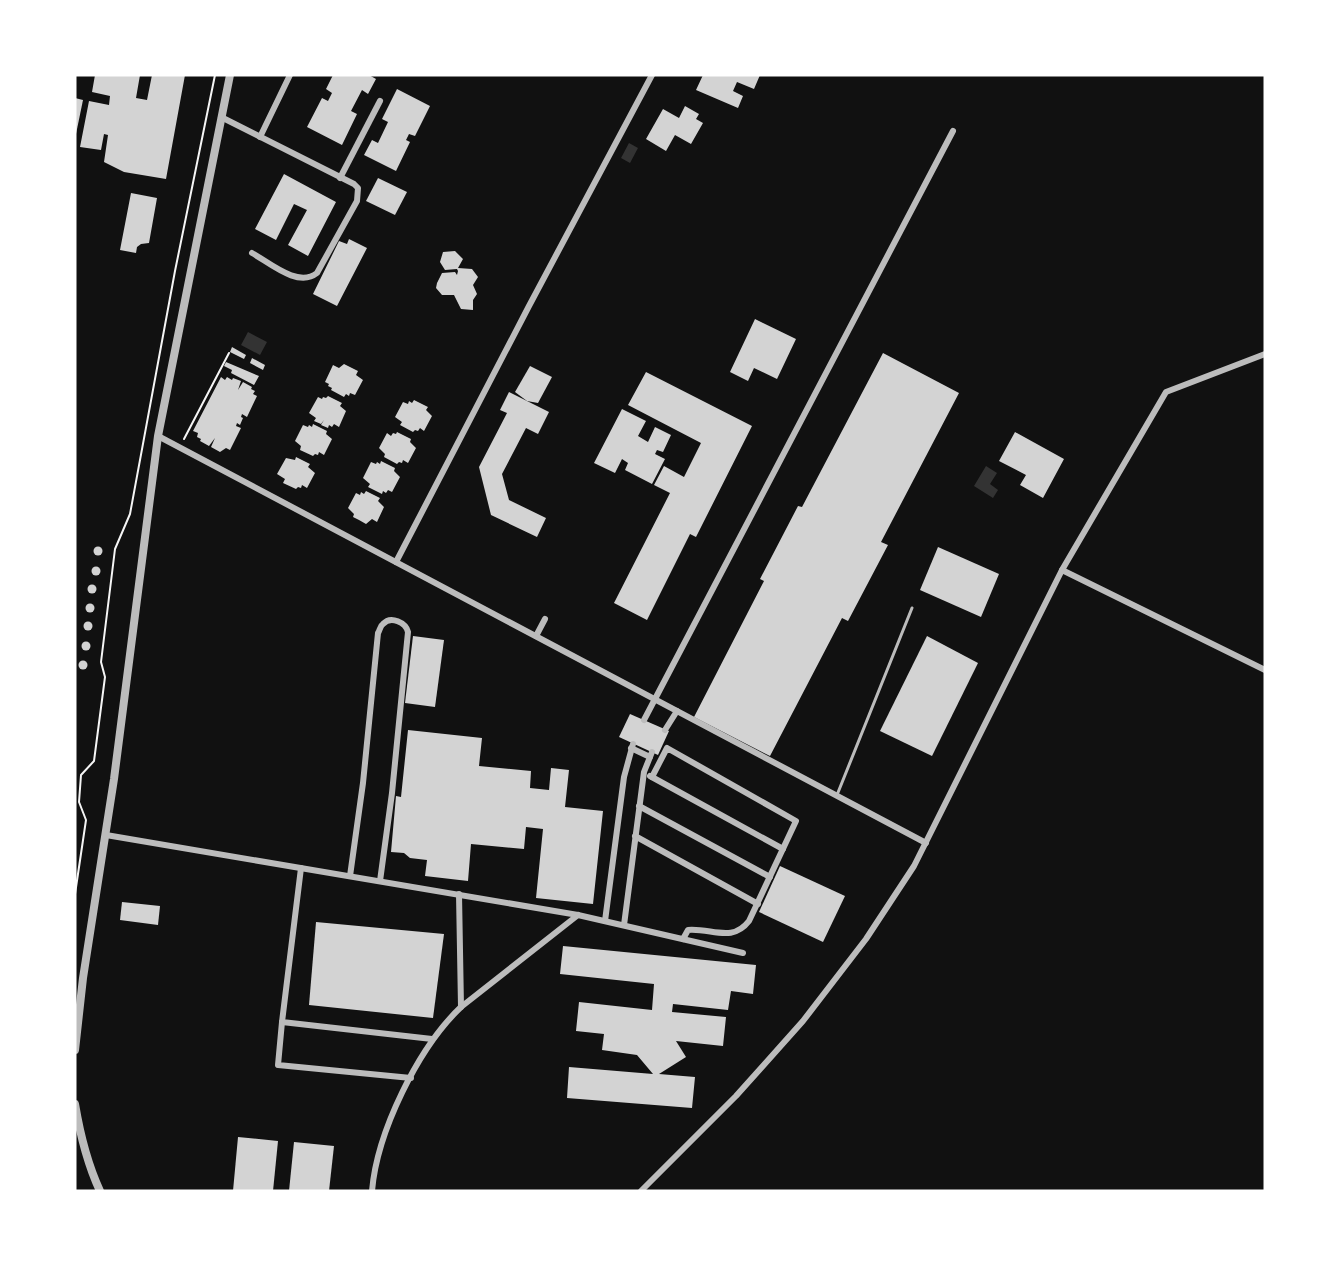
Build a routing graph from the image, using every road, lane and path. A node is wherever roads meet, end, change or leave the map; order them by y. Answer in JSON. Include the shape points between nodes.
{"nodes":[{"id":1,"x":215,"y":75,"type":"edge"},
{"id":2,"x":230,"y":75,"type":"edge"},
{"id":3,"x":290,"y":75,"type":"edge"},
{"id":4,"x":652,"y":75,"type":"edge"},
{"id":5,"x":380,"y":101,"type":"dead end"},
{"id":6,"x":221,"y":117,"type":"junction"},
{"id":7,"x":953,"y":131,"type":"dead end"},
{"id":8,"x":260,"y":137,"type":"junction"},
{"id":9,"x":340,"y":178,"type":"junction"},
{"id":10,"x":252,"y":253,"type":"dead end"},
{"id":11,"x":228,"y":353,"type":"dead end"},
{"id":12,"x":1265,"y":354,"type":"edge"},
{"id":13,"x":142,"y":412,"type":"dead end"},
{"id":14,"x":147,"y":414,"type":"junction"},
{"id":15,"x":158,"y":436,"type":"junction"},
{"id":16,"x":184,"y":439,"type":"dead end"},
{"id":17,"x":75,"y":530,"type":"edge"},
{"id":18,"x":75,"y":543,"type":"edge"},
{"id":19,"x":396,"y":562,"type":"junction"},
{"id":20,"x":1062,"y":570,"type":"junction"},
{"id":21,"x":912,"y":608,"type":"dead end"},
{"id":22,"x":545,"y":619,"type":"dead end"},
{"id":23,"x":536,"y":636,"type":"junction"},
{"id":24,"x":1265,"y":670,"type":"edge"},
{"id":25,"x":99,"y":686,"type":"dead end"},
{"id":26,"x":104,"y":686,"type":"junction"},
{"id":27,"x":654,"y":698,"type":"junction"},
{"id":28,"x":677,"y":711,"type":"junction"},
{"id":29,"x":644,"y":720,"type":"dead end"},
{"id":30,"x":665,"y":729,"type":"dead end"},
{"id":31,"x":644,"y":772,"type":"junction"},
{"id":32,"x":652,"y":777,"type":"junction"},
{"id":33,"x":837,"y":795,"type":"junction"},
{"id":34,"x":639,"y":806,"type":"junction"},
{"id":35,"x":106,"y":836,"type":"junction"},
{"id":36,"x":635,"y":836,"type":"junction"},
{"id":37,"x":926,"y":843,"type":"junction"},
{"id":38,"x":783,"y":849,"type":"junction"},
{"id":39,"x":301,"y":868,"type":"junction"},
{"id":40,"x":350,"y":876,"type":"junction"},
{"id":41,"x":771,"y":877,"type":"junction"},
{"id":42,"x":380,"y":881,"type":"junction"},
{"id":43,"x":75,"y":894,"type":"edge"},
{"id":44,"x":459,"y":894,"type":"junction"},
{"id":45,"x":758,"y":904,"type":"junction"},
{"id":46,"x":578,"y":915,"type":"junction"},
{"id":47,"x":605,"y":921,"type":"junction"},
{"id":48,"x":624,"y":925,"type":"junction"},
{"id":49,"x":683,"y":939,"type":"junction"},
{"id":50,"x":743,"y":953,"type":"dead end"},
{"id":51,"x":461,"y":1007,"type":"junction"},
{"id":52,"x":282,"y":1022,"type":"junction"},
{"id":53,"x":432,"y":1039,"type":"junction"},
{"id":54,"x":75,"y":1050,"type":"edge"},
{"id":55,"x":411,"y":1078,"type":"junction"},
{"id":56,"x":75,"y":1104,"type":"edge"},
{"id":57,"x":100,"y":1191,"type":"edge"},
{"id":58,"x":372,"y":1191,"type":"edge"},
{"id":59,"x":641,"y":1191,"type":"edge"}],
"edges":[{"from":1,"to":14,"type":"path"},
{"from":2,"to":6,"type":"street"},
{"from":3,"to":8,"type":"street"},
{"from":4,"to":19,"type":"street"},
{"from":5,"to":9,"type":"street"},
{"from":6,"to":8,"type":"street"},
{"from":6,"to":15,"type":"street"},
{"from":7,"to":27,"type":"street"},
{"from":8,"to":9,"type":"street"},
{"from":9,"to":10,"type":"street","via":[[354,184],[359,194],[312,278],[293,276]]},
{"from":11,"to":16,"type":"path"},
{"from":12,"to":20,"type":"street","via":[[1166,392]]},
{"from":13,"to":14,"type":"path"},
{"from":14,"to":26,"type":"path","via":[[130,514],[115,549],[101,662]]},
{"from":15,"to":19,"type":"street"},
{"from":15,"to":35,"type":"street"},
{"from":17,"to":18,"type":"path"},
{"from":19,"to":23,"type":"street"},
{"from":20,"to":24,"type":"street"},
{"from":20,"to":37,"type":"street"},
{"from":21,"to":33,"type":"lane"},
{"from":22,"to":23,"type":"street"},
{"from":23,"to":27,"type":"street"},
{"from":25,"to":26,"type":"path"},
{"from":26,"to":43,"type":"path","via":[[94,761],[81,775],[79,802],[86,820]]},
{"from":27,"to":28,"type":"street"},
{"from":27,"to":29,"type":"street"},
{"from":28,"to":30,"type":"street"},
{"from":28,"to":33,"type":"street"},
{"from":31,"to":32,"type":"street"},
{"from":31,"to":34,"type":"street"},
{"from":31,"to":47,"type":"street","via":[[651,754],[632,746],[624,777]]},
{"from":32,"to":38,"type":"street"},
{"from":32,"to":38,"type":"street","via":[[667,748],[795,819]]},
{"from":33,"to":37,"type":"street"},
{"from":34,"to":36,"type":"street"},
{"from":34,"to":41,"type":"street"},
{"from":35,"to":39,"type":"street"},
{"from":35,"to":54,"type":"street"},
{"from":36,"to":45,"type":"street"},
{"from":36,"to":48,"type":"street"},
{"from":37,"to":59,"type":"street","via":[[866,939],[803,1021],[736,1096]]},
{"from":38,"to":41,"type":"street"},
{"from":39,"to":40,"type":"street"},
{"from":39,"to":52,"type":"street"},
{"from":40,"to":42,"type":"street"},
{"from":40,"to":42,"type":"street","via":[[378,633],[387,621],[400,622],[408,632]]},
{"from":41,"to":45,"type":"street"},
{"from":42,"to":44,"type":"street"},
{"from":44,"to":46,"type":"street"},
{"from":44,"to":51,"type":"street"},
{"from":45,"to":49,"type":"street","via":[[742,930],[688,930]]},
{"from":46,"to":47,"type":"street"},
{"from":46,"to":51,"type":"street"},
{"from":47,"to":48,"type":"street"},
{"from":48,"to":49,"type":"street"},
{"from":49,"to":50,"type":"street"},
{"from":51,"to":53,"type":"street"},
{"from":52,"to":53,"type":"street"},
{"from":52,"to":55,"type":"street","via":[[278,1065]]},
{"from":53,"to":55,"type":"street"},
{"from":55,"to":58,"type":"street","via":[[379,1154]]},
{"from":56,"to":57,"type":"street"}]}
